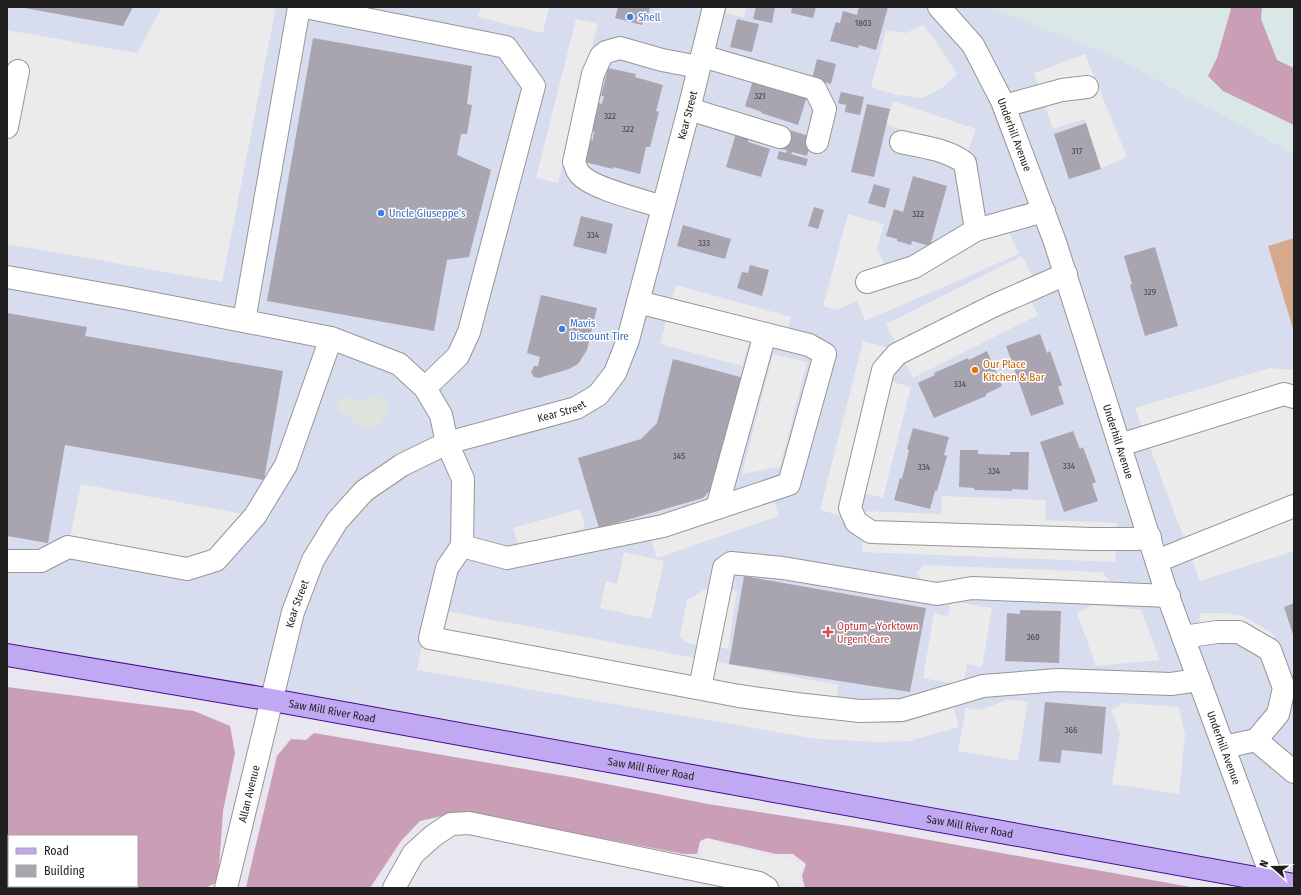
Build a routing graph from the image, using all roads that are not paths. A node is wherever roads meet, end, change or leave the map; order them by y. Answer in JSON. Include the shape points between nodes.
{"nodes":[{"id":1,"x":299,"y":7,"type":"edge"},
{"id":2,"x":305,"y":7,"type":"edge"},
{"id":3,"x":714,"y":7,"type":"edge"},
{"id":4,"x":939,"y":7,"type":"edge"},
{"id":5,"x":701,"y":62,"type":"junction"},
{"id":6,"x":18,"y":71,"type":"dead end"},
{"id":7,"x":1087,"y":87,"type":"dead end"},
{"id":8,"x":1004,"y":106,"type":"junction"},
{"id":9,"x":689,"y":110,"type":"junction"},
{"id":10,"x":7,"y":127,"type":"edge"},
{"id":11,"x":780,"y":137,"type":"dead end"},
{"id":12,"x":817,"y":142,"type":"dead end"},
{"id":13,"x":901,"y":142,"type":"dead end"},
{"id":14,"x":663,"y":207,"type":"junction"},
{"id":15,"x":1044,"y":211,"type":"junction"},
{"id":16,"x":976,"y":230,"type":"junction"},
{"id":17,"x":1066,"y":274,"type":"junction"},
{"id":18,"x":7,"y":277,"type":"edge"},
{"id":19,"x":867,"y":282,"type":"dead end"},
{"id":20,"x":638,"y":302,"type":"junction"},
{"id":21,"x":244,"y":321,"type":"junction"},
{"id":22,"x":765,"y":334,"type":"junction"},
{"id":23,"x":332,"y":338,"type":"junction"},
{"id":24,"x":425,"y":388,"type":"junction"},
{"id":25,"x":1294,"y":397,"type":"edge"},
{"id":26,"x":447,"y":443,"type":"junction"},
{"id":27,"x":1120,"y":445,"type":"junction"},
{"id":28,"x":1294,"y":506,"type":"edge"},
{"id":29,"x":717,"y":508,"type":"junction"},
{"id":30,"x":1150,"y":537,"type":"junction"},
{"id":31,"x":462,"y":546,"type":"junction"},
{"id":32,"x":7,"y":561,"type":"edge"},
{"id":33,"x":1157,"y":561,"type":"junction"},
{"id":34,"x":1169,"y":596,"type":"junction"},
{"id":35,"x":1183,"y":637,"type":"junction"},
{"id":36,"x":7,"y":655,"type":"edge"},
{"id":37,"x":1199,"y":680,"type":"junction"},
{"id":38,"x":700,"y":688,"type":"junction"},
{"id":39,"x":272,"y":700,"type":"junction"},
{"id":40,"x":1256,"y":740,"type":"junction"},
{"id":41,"x":1224,"y":748,"type":"junction"},
{"id":42,"x":1294,"y":772,"type":"edge"},
{"id":43,"x":1281,"y":885,"type":"edge"},
{"id":44,"x":226,"y":888,"type":"edge"},
{"id":45,"x":394,"y":888,"type":"edge"},
{"id":46,"x":767,"y":888,"type":"edge"}],
"edges":[{"from":1,"to":21,"type":"street"},
{"from":2,"to":24,"type":"street","via":[[506,47],[534,86],[469,332],[458,356]]},
{"from":3,"to":5,"type":"street","name":"Kear Street"},
{"from":4,"to":8,"type":"street","name":"Underhill Avenue","via":[[973,45]]},
{"from":5,"to":9,"type":"street","name":"Kear Street"},
{"from":5,"to":12,"type":"street","via":[[815,89],[825,109]]},
{"from":5,"to":14,"type":"street","via":[[662,60],[620,48],[601,56],[593,74],[574,162],[578,172],[594,184]]},
{"from":6,"to":10,"type":"street"},
{"from":7,"to":8,"type":"street","via":[[1062,90]]},
{"from":8,"to":15,"type":"street","name":"Underhill Avenue"},
{"from":9,"to":11,"type":"street"},
{"from":9,"to":14,"type":"street","name":"Kear Street"},
{"from":13,"to":16,"type":"street","via":[[944,152],[958,157],[965,163]]},
{"from":14,"to":20,"type":"street","name":"Kear Street"},
{"from":15,"to":16,"type":"street"},
{"from":15,"to":17,"type":"street","name":"Underhill Avenue"},
{"from":16,"to":19,"type":"street","via":[[914,267]]},
{"from":17,"to":27,"type":"street","name":"Underhill Avenue"},
{"from":17,"to":30,"type":"street","via":[[992,306],[897,354],[892,359],[882,370],[850,508],[856,522],[872,532],[1092,539]]},
{"from":18,"to":21,"type":"street"},
{"from":20,"to":22,"type":"street"},
{"from":20,"to":26,"type":"street","name":"Kear Street","via":[[616,373],[598,395],[576,408]]},
{"from":21,"to":23,"type":"street"},
{"from":22,"to":29,"type":"street"},
{"from":22,"to":29,"type":"street","via":[[809,345],[825,354],[789,484]]},
{"from":23,"to":24,"type":"street","via":[[399,364]]},
{"from":23,"to":32,"type":"street","via":[[286,465],[255,516],[216,560],[187,569],[68,547],[41,561]]},
{"from":24,"to":26,"type":"street","via":[[441,415]]},
{"from":25,"to":27,"type":"street","via":[[1284,394]]},
{"from":26,"to":31,"type":"street","via":[[463,479]]},
{"from":26,"to":39,"type":"street","name":"Kear Street","via":[[402,465],[364,491],[337,521],[314,560],[293,612]]},
{"from":27,"to":30,"type":"street","name":"Underhill Avenue"},
{"from":28,"to":33,"type":"street"},
{"from":29,"to":31,"type":"street","via":[[663,526],[507,558]]},
{"from":30,"to":33,"type":"street","name":"Underhill Avenue"},
{"from":31,"to":38,"type":"street","via":[[447,568],[430,638]]},
{"from":33,"to":34,"type":"street","name":"Underhill Avenue"},
{"from":34,"to":35,"type":"street","name":"Underhill Avenue"},
{"from":34,"to":38,"type":"street","via":[[972,588],[937,594],[783,568],[731,563],[724,568]]},
{"from":35,"to":37,"type":"street","name":"Underhill Avenue"},
{"from":35,"to":40,"type":"street","via":[[1216,632],[1239,632],[1270,650],[1284,688],[1278,714]]},
{"from":36,"to":39,"type":"main road","name":"Saw Mill River Road"},
{"from":37,"to":38,"type":"street","via":[[1171,684],[1058,680],[983,686],[902,710],[860,710],[796,704]]},
{"from":37,"to":41,"type":"street","name":"Underhill Avenue"},
{"from":39,"to":43,"type":"main road","name":"Saw Mill River Road"},
{"from":39,"to":44,"type":"street","name":"Allan Avenue"},
{"from":40,"to":41,"type":"street"},
{"from":40,"to":42,"type":"street"},
{"from":41,"to":43,"type":"street","name":"Underhill Avenue"},
{"from":45,"to":46,"type":"street","via":[[413,854],[433,836],[451,824],[469,823],[750,881]]}]}
